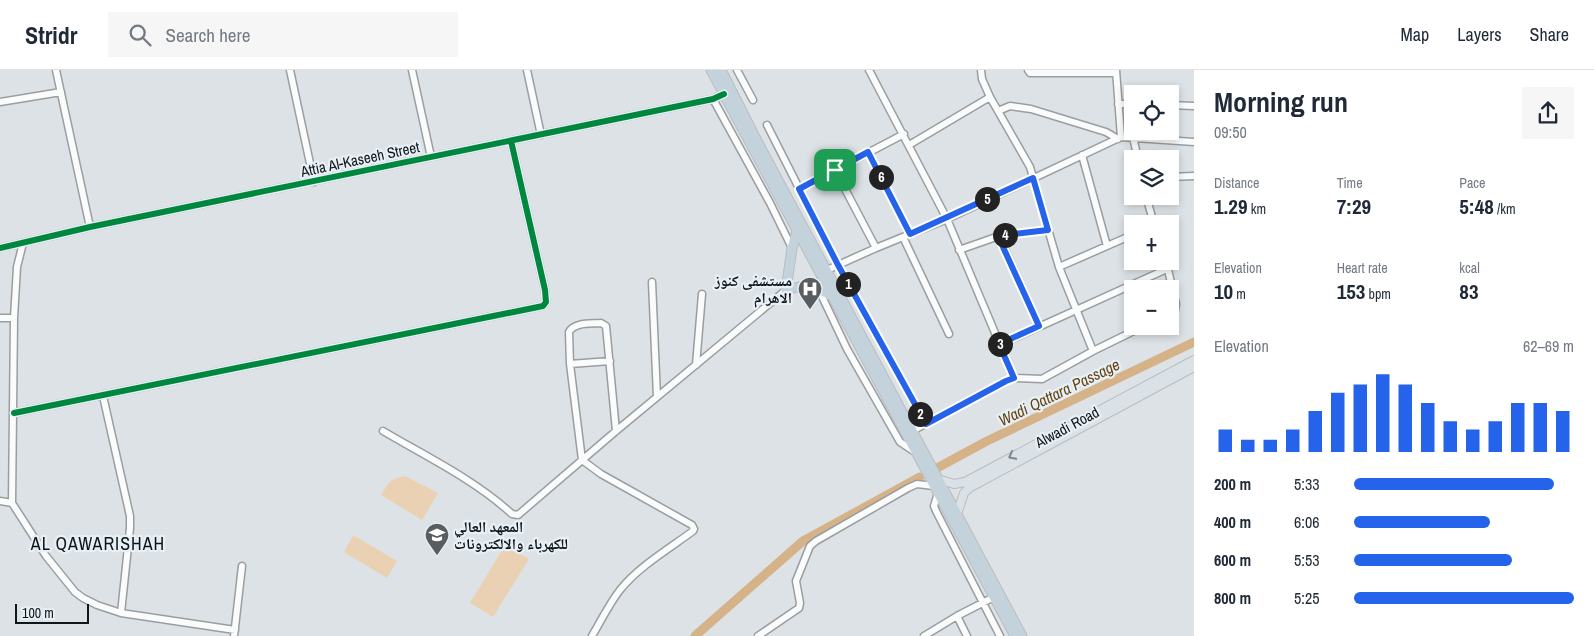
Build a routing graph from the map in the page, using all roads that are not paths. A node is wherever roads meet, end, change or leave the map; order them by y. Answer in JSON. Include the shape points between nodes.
{"nodes":[{"id":1,"x":56,"y":70,"type":"edge"},
{"id":2,"x":290,"y":70,"type":"edge"},
{"id":3,"x":412,"y":70,"type":"edge"},
{"id":4,"x":526,"y":70,"type":"edge"},
{"id":5,"x":710,"y":70,"type":"edge"},
{"id":6,"x":721,"y":70,"type":"edge"},
{"id":7,"x":737,"y":70,"type":"edge"},
{"id":8,"x":870,"y":70,"type":"edge"},
{"id":9,"x":980,"y":70,"type":"edge"},
{"id":10,"x":1028,"y":70,"type":"edge"},
{"id":11,"x":1116,"y":72,"type":"edge"},
{"id":12,"x":61,"y":92,"type":"junction"},
{"id":13,"x":724,"y":94,"type":"junction"},
{"id":14,"x":990,"y":97,"type":"junction"},
{"id":15,"x":713,"y":99,"type":"junction"},
{"id":16,"x":753,"y":100,"type":"dead end"},
{"id":17,"x":0,"y":102,"type":"edge"},
{"id":18,"x":1118,"y":104,"type":"junction"},
{"id":19,"x":1124,"y":104,"type":"edge"},
{"id":20,"x":1179,"y":105,"type":"edge"},
{"id":21,"x":1194,"y":106,"type":"edge"},
{"id":22,"x":998,"y":110,"type":"junction"},
{"id":23,"x":767,"y":126,"type":"dead end"},
{"id":24,"x":904,"y":134,"type":"junction"},
{"id":25,"x":541,"y":135,"type":"junction"},
{"id":26,"x":1119,"y":138,"type":"junction"},
{"id":27,"x":1124,"y":138,"type":"edge"},
{"id":28,"x":1170,"y":140,"type":"edge"},
{"id":29,"x":511,"y":141,"type":"junction"},
{"id":30,"x":1194,"y":142,"type":"edge"},
{"id":31,"x":909,"y":145,"type":"junction"},
{"id":32,"x":868,"y":152,"type":"junction"},
{"id":33,"x":1082,"y":155,"type":"junction"},
{"id":34,"x":431,"y":157,"type":"junction"},
{"id":35,"x":762,"y":166,"type":"junction"},
{"id":36,"x":835,"y":170,"type":"junction"},
{"id":37,"x":753,"y":171,"type":"junction"},
{"id":38,"x":1194,"y":176,"type":"edge"},
{"id":39,"x":1179,"y":177,"type":"edge"},
{"id":40,"x":1033,"y":178,"type":"junction"},
{"id":41,"x":314,"y":182,"type":"junction"},
{"id":42,"x":799,"y":189,"type":"junction"},
{"id":43,"x":946,"y":218,"type":"junction"},
{"id":44,"x":90,"y":227,"type":"junction"},
{"id":45,"x":1048,"y":230,"type":"junction"},
{"id":46,"x":797,"y":231,"type":"junction"},
{"id":47,"x":910,"y":234,"type":"junction"},
{"id":48,"x":998,"y":236,"type":"junction"},
{"id":49,"x":903,"y":237,"type":"junction"},
{"id":50,"x":1124,"y":239,"type":"edge"},
{"id":51,"x":23,"y":243,"type":"junction"},
{"id":52,"x":1107,"y":246,"type":"junction"},
{"id":53,"x":0,"y":248,"type":"edge"},
{"id":54,"x":792,"y":248,"type":"junction"},
{"id":55,"x":876,"y":248,"type":"junction"},
{"id":56,"x":959,"y":250,"type":"junction"},
{"id":57,"x":838,"y":265,"type":"junction"},
{"id":58,"x":1059,"y":267,"type":"junction"},
{"id":59,"x":827,"y":270,"type":"junction"},
{"id":60,"x":1158,"y":270,"type":"edge"},
{"id":61,"x":652,"y":282,"type":"dead end"},
{"id":62,"x":817,"y":287,"type":"junction"},
{"id":63,"x":786,"y":290,"type":"junction"},
{"id":64,"x":702,"y":294,"type":"dead end"},
{"id":65,"x":832,"y":296,"type":"junction"},
{"id":66,"x":1076,"y":309,"type":"junction"},
{"id":67,"x":0,"y":318,"type":"edge"},
{"id":68,"x":14,"y":318,"type":"junction"},
{"id":69,"x":1039,"y":326,"type":"junction"},
{"id":70,"x":949,"y":334,"type":"dead end"},
{"id":71,"x":1125,"y":335,"type":"edge"},
{"id":72,"x":999,"y":344,"type":"junction"},
{"id":73,"x":1093,"y":350,"type":"junction"},
{"id":74,"x":610,"y":360,"type":"junction"},
{"id":75,"x":1194,"y":360,"type":"edge"},
{"id":76,"x":570,"y":364,"type":"junction"},
{"id":77,"x":696,"y":365,"type":"junction"},
{"id":78,"x":1194,"y":368,"type":"edge"},
{"id":79,"x":876,"y":378,"type":"junction"},
{"id":80,"x":1014,"y":378,"type":"junction"},
{"id":81,"x":867,"y":384,"type":"junction"},
{"id":82,"x":1145,"y":390,"type":"junction"},
{"id":83,"x":103,"y":396,"type":"junction"},
{"id":84,"x":657,"y":396,"type":"junction"},
{"id":85,"x":14,"y":413,"type":"junction"},
{"id":86,"x":926,"y":424,"type":"junction"},
{"id":87,"x":383,"y":431,"type":"dead end"},
{"id":88,"x":616,"y":431,"type":"junction"},
{"id":89,"x":912,"y":431,"type":"junction"},
{"id":90,"x":919,"y":456,"type":"junction"},
{"id":91,"x":582,"y":460,"type":"junction"},
{"id":92,"x":967,"y":485,"type":"junction"},
{"id":93,"x":937,"y":486,"type":"junction"},
{"id":94,"x":0,"y":501,"type":"edge"},
{"id":95,"x":12,"y":503,"type":"junction"},
{"id":96,"x":955,"y":517,"type":"junction"},
{"id":97,"x":943,"y":525,"type":"junction"},
{"id":98,"x":242,"y":566,"type":"dead end"},
{"id":99,"x":994,"y":597,"type":"junction"},
{"id":100,"x":982,"y":603,"type":"junction"},
{"id":101,"x":121,"y":613,"type":"junction"},
{"id":102,"x":957,"y":616,"type":"junction"},
{"id":103,"x":234,"y":633,"type":"edge"},
{"id":104,"x":592,"y":636,"type":"edge"},
{"id":105,"x":758,"y":636,"type":"edge"},
{"id":106,"x":924,"y":636,"type":"edge"},
{"id":107,"x":967,"y":636,"type":"edge"},
{"id":108,"x":1000,"y":636,"type":"edge"},
{"id":109,"x":1014,"y":636,"type":"edge"},
{"id":110,"x":1022,"y":636,"type":"edge"}],
"edges":[{"from":1,"to":12,"type":"street"},
{"from":2,"to":41,"type":"street"},
{"from":3,"to":34,"type":"street"},
{"from":4,"to":25,"type":"street"},
{"from":5,"to":13,"type":"highway"},
{"from":6,"to":59,"type":"highway"},
{"from":7,"to":16,"type":"street"},
{"from":8,"to":24,"type":"street"},
{"from":9,"to":14,"type":"street"},
{"from":10,"to":11,"type":"street","via":[[1040,74]]},
{"from":11,"to":18,"type":"street"},
{"from":12,"to":17,"type":"street"},
{"from":12,"to":44,"type":"street"},
{"from":13,"to":15,"type":"street","name":"Attia Al-Kaseeh Street"},
{"from":13,"to":35,"type":"highway"},
{"from":14,"to":22,"type":"street"},
{"from":14,"to":31,"type":"street"},
{"from":15,"to":25,"type":"street","name":"Attia Al-Kaseeh Street"},
{"from":15,"to":37,"type":"street"},
{"from":18,"to":19,"type":"street"},
{"from":18,"to":26,"type":"street"},
{"from":20,"to":21,"type":"street"},
{"from":22,"to":26,"type":"street","via":[[1010,106],[1031,109]]},
{"from":22,"to":40,"type":"street","via":[[1025,156]]},
{"from":23,"to":42,"type":"street"},
{"from":24,"to":31,"type":"street"},
{"from":24,"to":32,"type":"street"},
{"from":25,"to":29,"type":"street","name":"Attia Al-Kaseeh Street"},
{"from":26,"to":27,"type":"street"},
{"from":26,"to":33,"type":"street"},
{"from":28,"to":30,"type":"street"},
{"from":29,"to":34,"type":"street","name":"Attia Al-Kaseeh Street"},
{"from":29,"to":83,"type":"street","via":[[545,290],[545,305]]},
{"from":31,"to":43,"type":"street"},
{"from":32,"to":36,"type":"street"},
{"from":32,"to":47,"type":"street"},
{"from":33,"to":40,"type":"street"},
{"from":33,"to":52,"type":"street"},
{"from":34,"to":41,"type":"street","name":"Attia Al-Kaseeh Street"},
{"from":35,"to":37,"type":"street"},
{"from":35,"to":46,"type":"highway"},
{"from":36,"to":42,"type":"street"},
{"from":36,"to":55,"type":"street"},
{"from":37,"to":54,"type":"street"},
{"from":38,"to":39,"type":"street"},
{"from":40,"to":43,"type":"street"},
{"from":40,"to":45,"type":"street"},
{"from":41,"to":44,"type":"street","name":"Attia Al-Kaseeh Street"},
{"from":42,"to":57,"type":"street"},
{"from":43,"to":47,"type":"street"},
{"from":43,"to":56,"type":"street"},
{"from":44,"to":51,"type":"street","name":"Attia Al-Kaseeh Street"},
{"from":45,"to":48,"type":"street"},
{"from":45,"to":58,"type":"street"},
{"from":46,"to":54,"type":"highway"},
{"from":46,"to":65,"type":"highway"},
{"from":47,"to":49,"type":"street"},
{"from":48,"to":56,"type":"street"},
{"from":48,"to":69,"type":"street"},
{"from":49,"to":55,"type":"street"},
{"from":49,"to":70,"type":"street"},
{"from":50,"to":52,"type":"street"},
{"from":51,"to":53,"type":"street","name":"Attia Al-Kaseeh Street"},
{"from":51,"to":68,"type":"street","via":[[17,267]]},
{"from":52,"to":58,"type":"street"},
{"from":54,"to":63,"type":"highway"},
{"from":55,"to":57,"type":"street"},
{"from":56,"to":72,"type":"street"},
{"from":57,"to":59,"type":"street"},
{"from":57,"to":86,"type":"street"},
{"from":58,"to":66,"type":"street"},
{"from":59,"to":89,"type":"highway"},
{"from":60,"to":66,"type":"street"},
{"from":61,"to":84,"type":"street"},
{"from":62,"to":63,"type":"highway"},
{"from":62,"to":65,"type":"highway"},
{"from":62,"to":81,"type":"street"},
{"from":63,"to":77,"type":"street"},
{"from":64,"to":77,"type":"street"},
{"from":65,"to":79,"type":"highway"},
{"from":66,"to":69,"type":"street"},
{"from":66,"to":73,"type":"street"},
{"from":67,"to":68,"type":"street"},
{"from":68,"to":85,"type":"street"},
{"from":69,"to":72,"type":"street"},
{"from":71,"to":73,"type":"street"},
{"from":72,"to":80,"type":"street"},
{"from":73,"to":80,"type":"street","via":[[1042,379]]},
{"from":74,"to":76,"type":"street"},
{"from":74,"to":76,"type":"street","via":[[606,328],[601,323],[575,326],[570,330]]},
{"from":74,"to":88,"type":"street"},
{"from":75,"to":82,"type":"main road","name":"Alwadi Road"},
{"from":76,"to":91,"type":"street"},
{"from":77,"to":84,"type":"street"},
{"from":78,"to":82,"type":"main road","name":"Alwadi Road"},
{"from":79,"to":81,"type":"street"},
{"from":79,"to":90,"type":"highway"},
{"from":80,"to":86,"type":"street"},
{"from":81,"to":90,"type":"street","via":[[900,442]]},
{"from":82,"to":92,"type":"main road","name":"Alwadi Road"},
{"from":83,"to":85,"type":"street"},
{"from":83,"to":101,"type":"street","via":[[130,516]]},
{"from":84,"to":88,"type":"street"},
{"from":85,"to":95,"type":"street"},
{"from":86,"to":89,"type":"street"},
{"from":87,"to":91,"type":"street","via":[[501,503],[515,515]]},
{"from":88,"to":91,"type":"street"},
{"from":89,"to":93,"type":"highway"},
{"from":90,"to":93,"type":"highway"},
{"from":91,"to":104,"type":"street","via":[[694,529],[625,585]]},
{"from":92,"to":93,"type":"main road"},
{"from":92,"to":96,"type":"main road"},
{"from":93,"to":96,"type":"highway"},
{"from":93,"to":96,"type":"highway"},
{"from":93,"to":97,"type":"street","via":[[934,506]]},
{"from":93,"to":105,"type":"street","via":[[917,484],[908,488],[810,546],[796,581],[799,608]]},
{"from":94,"to":95,"type":"street"},
{"from":95,"to":101,"type":"street","via":[[46,556],[75,592],[97,605]]},
{"from":96,"to":97,"type":"street"},
{"from":96,"to":99,"type":"highway"},
{"from":96,"to":110,"type":"highway"},
{"from":97,"to":100,"type":"street"},
{"from":98,"to":103,"type":"street"},
{"from":99,"to":100,"type":"street"},
{"from":99,"to":109,"type":"highway"},
{"from":100,"to":102,"type":"street"},
{"from":100,"to":108,"type":"street"},
{"from":101,"to":103,"type":"street"},
{"from":102,"to":106,"type":"street"},
{"from":102,"to":107,"type":"street"}]}
